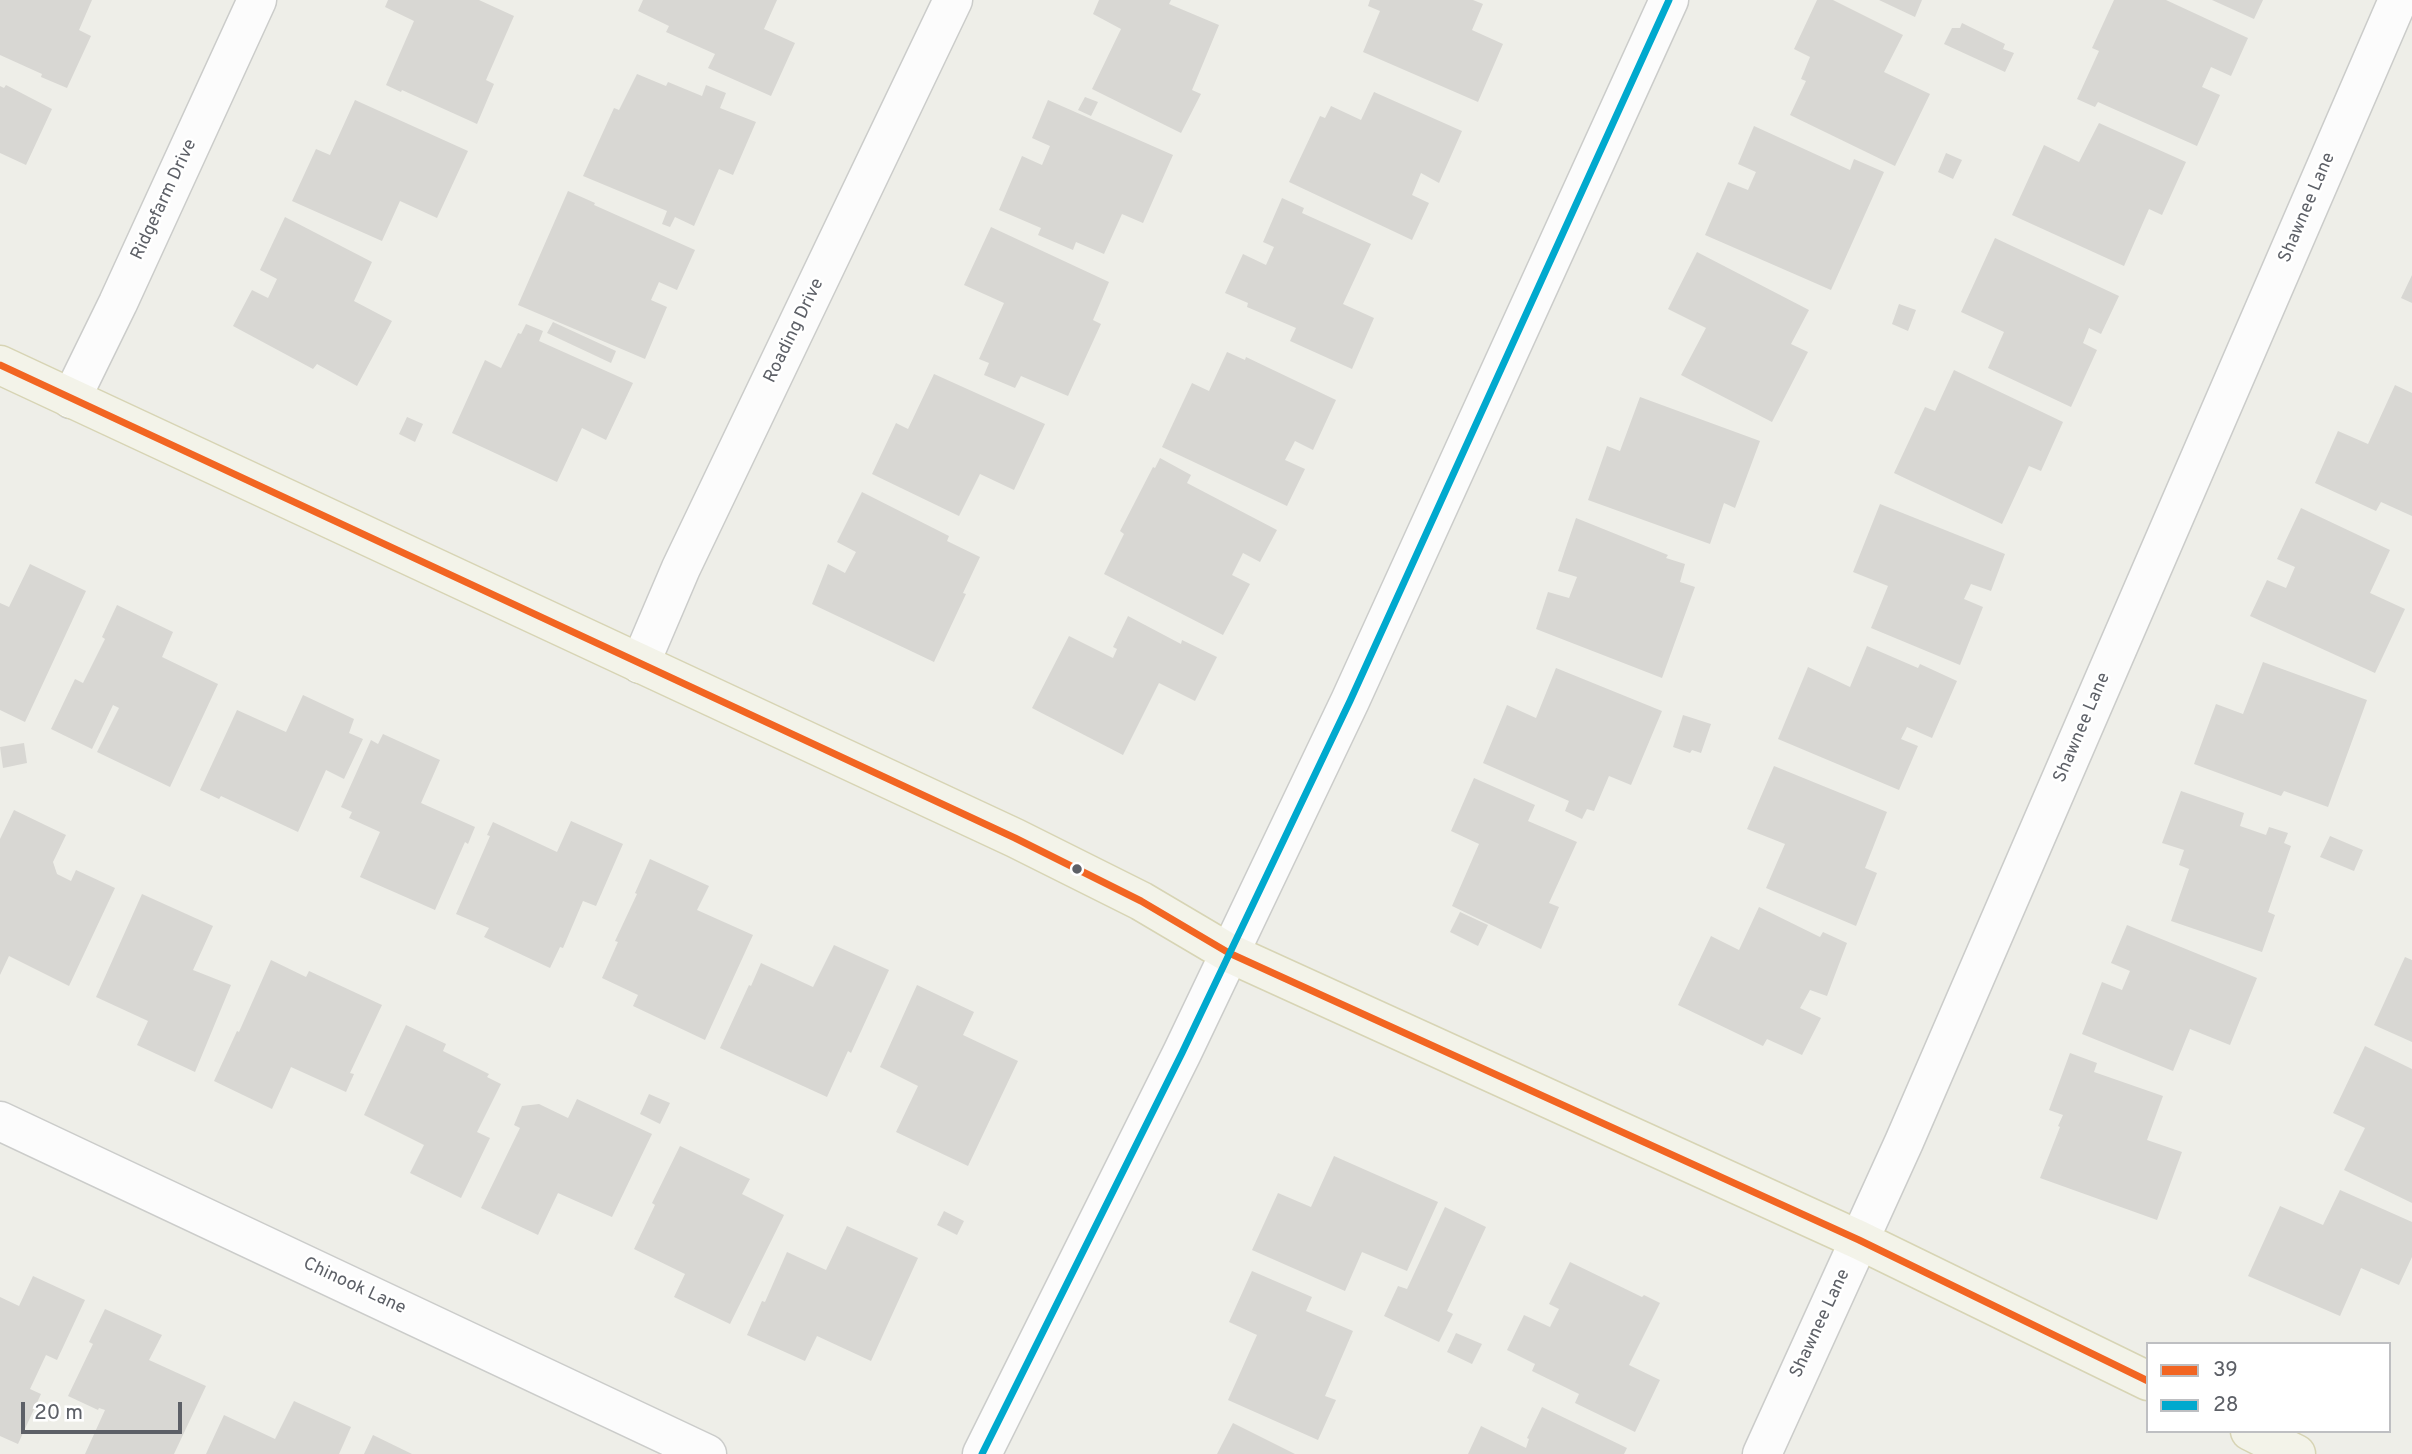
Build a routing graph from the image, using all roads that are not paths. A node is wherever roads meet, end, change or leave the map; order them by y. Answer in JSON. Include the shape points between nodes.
{"nodes":[{"id":1,"x":257,"y":0,"type":"edge"},
{"id":2,"x":953,"y":0,"type":"edge"},
{"id":3,"x":1669,"y":0,"type":"edge"},
{"id":4,"x":2398,"y":0,"type":"edge"},
{"id":5,"x":0,"y":365,"type":"edge"},
{"id":6,"x":71,"y":399,"type":"junction"},
{"id":7,"x":640,"y":664,"type":"junction"},
{"id":8,"x":1228,"y":953,"type":"junction"},
{"id":9,"x":0,"y":1121,"type":"edge"},
{"id":10,"x":1859,"y":1240,"type":"junction"},
{"id":11,"x":2146,"y":1380,"type":"edge"},
{"id":12,"x":2254,"y":1433,"type":"edge"},
{"id":13,"x":707,"y":1454,"type":"edge"},
{"id":14,"x":982,"y":1454,"type":"edge"},
{"id":15,"x":1762,"y":1454,"type":"edge"},
{"id":16,"x":2296,"y":1454,"type":"edge"}],
"edges":[{"from":1,"to":6,"type":"street","name":"Ridgefarm Drive"},
{"from":2,"to":7,"type":"street","name":"Roading Drive","via":[[687,556]]},
{"from":3,"to":8,"type":"street","via":[[1350,701]]},
{"from":4,"to":10,"type":"street","name":"Shawnee Lane"},
{"from":5,"to":6,"type":"main road"},
{"from":6,"to":7,"type":"main road"},
{"from":7,"to":8,"type":"main road","via":[[1063,862],[1141,901]]},
{"from":8,"to":10,"type":"main road"},
{"from":8,"to":14,"type":"street"},
{"from":9,"to":13,"type":"street","name":"Chinook Lane"},
{"from":10,"to":11,"type":"main road"},
{"from":10,"to":15,"type":"street","name":"Shawnee Lane"},
{"from":12,"to":16,"type":"main road"}]}
